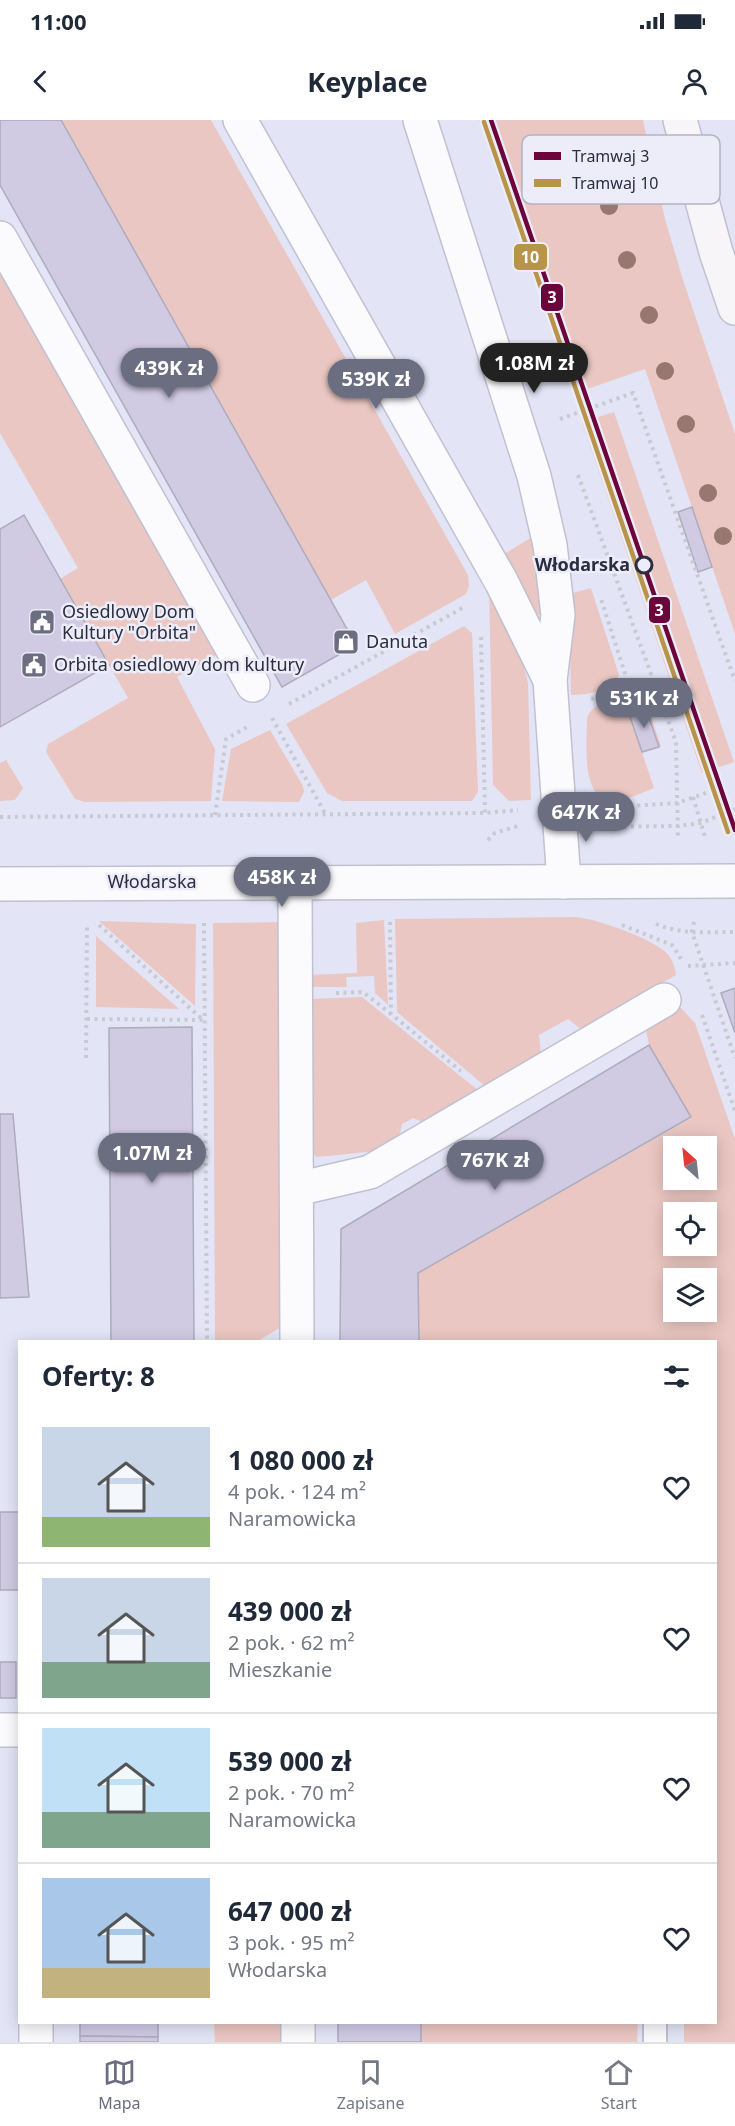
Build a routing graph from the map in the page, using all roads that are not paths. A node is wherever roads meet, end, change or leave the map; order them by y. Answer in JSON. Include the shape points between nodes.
{"nodes":[{"id":1,"x":240,"y":120,"type":"edge"},
{"id":2,"x":420,"y":120,"type":"edge"},
{"id":3,"x":680,"y":120,"type":"edge"},
{"id":4,"x":684,"y":135,"type":"edge"},
{"id":5,"x":703,"y":204,"type":"edge"},
{"id":6,"x":0,"y":237,"type":"edge"},
{"id":7,"x":735,"y":308,"type":"edge"},
{"id":8,"x":550,"y":680,"type":"junction"},
{"id":9,"x":253,"y":685,"type":"dead end"},
{"id":10,"x":735,"y":881,"type":"edge"},
{"id":11,"x":564,"y":882,"type":"junction"},
{"id":12,"x":295,"y":883,"type":"junction"},
{"id":13,"x":0,"y":884,"type":"edge"},
{"id":14,"x":664,"y":1000,"type":"dead end"},
{"id":15,"x":297,"y":1188,"type":"junction"},
{"id":16,"x":297,"y":1340,"type":"edge"},
{"id":17,"x":0,"y":1730,"type":"edge"},
{"id":18,"x":18,"y":1730,"type":"edge"},
{"id":19,"x":36,"y":2024,"type":"edge"},
{"id":20,"x":298,"y":2024,"type":"edge"},
{"id":21,"x":655,"y":2024,"type":"edge"},
{"id":22,"x":36,"y":2042,"type":"edge"},
{"id":23,"x":298,"y":2042,"type":"edge"},
{"id":24,"x":655,"y":2042,"type":"edge"}],
"edges":[{"from":1,"to":8,"type":"street","via":[[502,583]]},
{"from":2,"to":8,"type":"street","via":[[534,476],[550,545],[558,615]]},
{"from":3,"to":4,"type":"street"},
{"from":5,"to":7,"type":"street"},
{"from":6,"to":9,"type":"street"},
{"from":8,"to":11,"type":"street"},
{"from":10,"to":11,"type":"street","name":"Włodarska"},
{"from":11,"to":12,"type":"street","name":"Włodarska"},
{"from":12,"to":13,"type":"street","name":"Włodarska"},
{"from":12,"to":15,"type":"street"},
{"from":14,"to":15,"type":"street","via":[[370,1172]]},
{"from":15,"to":16,"type":"street"},
{"from":17,"to":18,"type":"street"},
{"from":19,"to":22,"type":"street"},
{"from":20,"to":23,"type":"street"},
{"from":21,"to":24,"type":"lane"}]}
